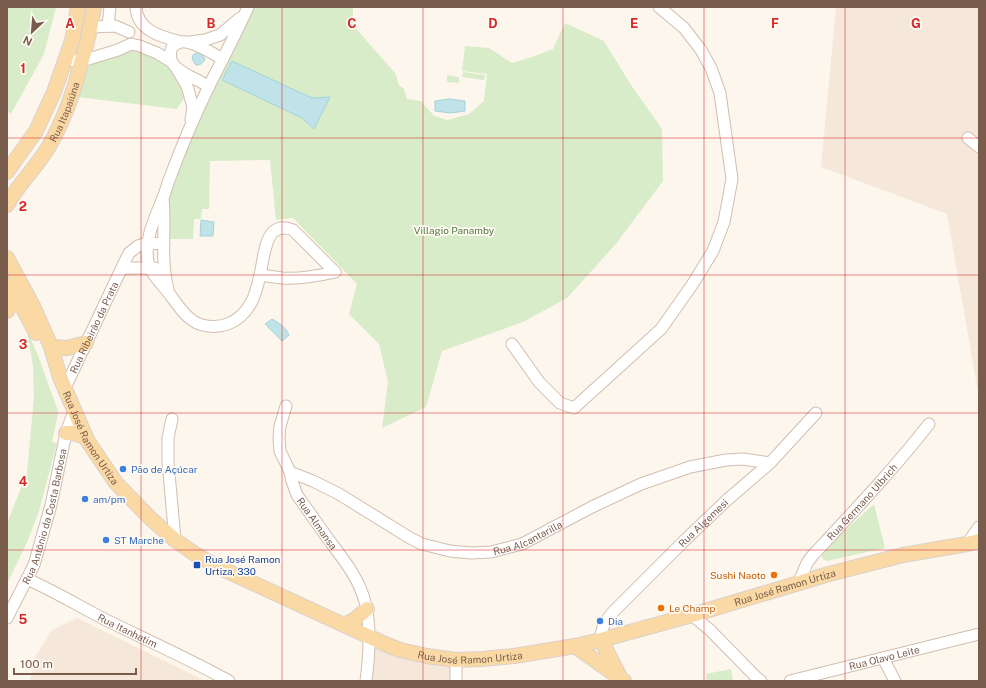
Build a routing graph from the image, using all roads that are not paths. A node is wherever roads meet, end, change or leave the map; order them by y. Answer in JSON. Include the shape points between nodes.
{"nodes":[{"id":1,"x":78,"y":7,"type":"edge"},
{"id":2,"x":94,"y":7,"type":"edge"},
{"id":3,"x":110,"y":7,"type":"edge"},
{"id":4,"x":659,"y":7,"type":"edge"},
{"id":5,"x":246,"y":10,"type":"edge"},
{"id":6,"x":138,"y":14,"type":"edge"},
{"id":7,"x":108,"y":26,"type":"junction"},
{"id":8,"x":91,"y":27,"type":"junction"},
{"id":9,"x":125,"y":30,"type":"junction"},
{"id":10,"x":163,"y":37,"type":"junction"},
{"id":11,"x":185,"y":42,"type":"junction"},
{"id":12,"x":131,"y":44,"type":"junction"},
{"id":13,"x":157,"y":53,"type":"junction"},
{"id":14,"x":66,"y":58,"type":"junction"},
{"id":15,"x":223,"y":59,"type":"junction"},
{"id":16,"x":82,"y":61,"type":"junction"},
{"id":17,"x":174,"y":65,"type":"junction"},
{"id":18,"x":209,"y":87,"type":"junction"},
{"id":19,"x":190,"y":128,"type":"junction"},
{"id":20,"x":968,"y":138,"type":"dead end"},
{"id":21,"x":979,"y":147,"type":"edge"},
{"id":22,"x":7,"y":172,"type":"edge"},
{"id":23,"x":163,"y":198,"type":"junction"},
{"id":24,"x":7,"y":205,"type":"edge"},
{"id":25,"x":147,"y":243,"type":"junction"},
{"id":26,"x":164,"y":244,"type":"junction"},
{"id":27,"x":7,"y":258,"type":"edge"},
{"id":28,"x":164,"y":267,"type":"junction"},
{"id":29,"x":122,"y":268,"type":"junction"},
{"id":30,"x":149,"y":268,"type":"junction"},
{"id":31,"x":260,"y":275,"type":"junction"},
{"id":32,"x":15,"y":288,"type":"edge"},
{"id":33,"x":169,"y":293,"type":"junction"},
{"id":34,"x":7,"y":311,"type":"edge"},
{"id":35,"x":7,"y":315,"type":"edge"},
{"id":36,"x":26,"y":315,"type":"junction"},
{"id":37,"x":86,"y":343,"type":"junction"},
{"id":38,"x":512,"y":344,"type":"dead end"},
{"id":39,"x":51,"y":347,"type":"junction"},
{"id":40,"x":62,"y":382,"type":"junction"},
{"id":41,"x":286,"y":406,"type":"dead end"},
{"id":42,"x":74,"y":411,"type":"junction"},
{"id":43,"x":816,"y":413,"type":"dead end"},
{"id":44,"x":172,"y":419,"type":"dead end"},
{"id":45,"x":929,"y":424,"type":"dead end"},
{"id":46,"x":66,"y":433,"type":"junction"},
{"id":47,"x":85,"y":437,"type":"junction"},
{"id":48,"x":770,"y":463,"type":"junction"},
{"id":49,"x":290,"y":472,"type":"junction"},
{"id":50,"x":979,"y":527,"type":"edge"},
{"id":51,"x":175,"y":540,"type":"junction"},
{"id":52,"x":973,"y":542,"type":"edge"},
{"id":53,"x":27,"y":578,"type":"junction"},
{"id":54,"x":799,"y":582,"type":"junction"},
{"id":55,"x":367,"y":609,"type":"junction"},
{"id":56,"x":692,"y":615,"type":"junction"},
{"id":57,"x":7,"y":618,"type":"edge"},
{"id":58,"x":344,"y":625,"type":"junction"},
{"id":59,"x":979,"y":634,"type":"edge"},
{"id":60,"x":369,"y":637,"type":"junction"},
{"id":61,"x":601,"y":640,"type":"junction"},
{"id":62,"x":575,"y":646,"type":"junction"},
{"id":63,"x":883,"y":658,"type":"junction"},
{"id":64,"x":456,"y":660,"type":"junction"},
{"id":65,"x":623,"y":680,"type":"edge"},
{"id":66,"x":229,"y":681,"type":"edge"},
{"id":67,"x":366,"y":681,"type":"edge"},
{"id":68,"x":456,"y":681,"type":"edge"},
{"id":69,"x":762,"y":681,"type":"edge"},
{"id":70,"x":790,"y":681,"type":"edge"},
{"id":71,"x":895,"y":681,"type":"edge"}],
"edges":[{"from":1,"to":14,"type":"main road","name":"Rua Itapaiúna"},
{"from":2,"to":8,"type":"main road","name":"Rua Itapaiúna"},
{"from":3,"to":7,"type":"street"},
{"from":4,"to":38,"type":"street","via":[[684,28],[701,50],[720,93],[732,179],[724,222],[713,251],[661,329],[574,408],[560,403],[539,382]]},
{"from":5,"to":11,"type":"street","via":[[220,35]]},
{"from":5,"to":15,"type":"street"},
{"from":6,"to":9,"type":"street","via":[[134,25]]},
{"from":6,"to":10,"type":"street","via":[[149,30]]},
{"from":7,"to":8,"type":"street"},
{"from":7,"to":9,"type":"street"},
{"from":8,"to":16,"type":"main road","name":"Rua Itapaiúna"},
{"from":9,"to":12,"type":"street"},
{"from":10,"to":11,"type":"street"},
{"from":10,"to":13,"type":"street"},
{"from":11,"to":15,"type":"street","via":[[202,47]]},
{"from":11,"to":17,"type":"street","via":[[172,46],[170,55]]},
{"from":12,"to":13,"type":"street"},
{"from":12,"to":16,"type":"street"},
{"from":13,"to":17,"type":"street"},
{"from":14,"to":16,"type":"street"},
{"from":14,"to":22,"type":"main road","name":"Rua Itapaiúna","via":[[39,125]]},
{"from":15,"to":18,"type":"street"},
{"from":16,"to":24,"type":"main road","name":"Rua Itapaiúna","via":[[73,95],[57,132]]},
{"from":17,"to":18,"type":"street"},
{"from":17,"to":19,"type":"street","via":[[187,86],[193,107]]},
{"from":18,"to":19,"type":"street"},
{"from":19,"to":23,"type":"street"},
{"from":20,"to":21,"type":"street"},
{"from":23,"to":25,"type":"street"},
{"from":23,"to":26,"type":"street"},
{"from":25,"to":26,"type":"street"},
{"from":25,"to":29,"type":"street","name":"Rua Ribeirão da Prata","via":[[129,253]]},
{"from":25,"to":30,"type":"street"},
{"from":26,"to":28,"type":"street"},
{"from":27,"to":32,"type":"main road","name":"Rua José Ramon Urtiza"},
{"from":28,"to":30,"type":"street"},
{"from":28,"to":33,"type":"street"},
{"from":29,"to":30,"type":"street"},
{"from":29,"to":37,"type":"street","name":"Rua Ribeirão da Prata"},
{"from":30,"to":33,"type":"street"},
{"from":31,"to":31,"type":"street","via":[[283,278],[335,272],[293,230],[281,228],[270,236]]},
{"from":31,"to":33,"type":"street","via":[[252,302],[243,314],[223,326],[213,327],[192,320]]},
{"from":32,"to":34,"type":"main road"},
{"from":32,"to":36,"type":"main road","name":"Rua José Ramon Urtiza"},
{"from":32,"to":39,"type":"main road","name":"Rua José Ramon Urtiza","via":[[34,308]]},
{"from":35,"to":36,"type":"main road"},
{"from":36,"to":40,"type":"main road","name":"Rua José Ramon Urtiza"},
{"from":37,"to":39,"type":"main road","via":[[67,348]]},
{"from":37,"to":40,"type":"street","name":"Rua Ribeirão da Prata"},
{"from":39,"to":40,"type":"main road","name":"Rua José Ramon Urtiza"},
{"from":40,"to":42,"type":"main road","name":"Rua José Ramon Urtiza"},
{"from":41,"to":49,"type":"street","name":"Rua Almansa","via":[[279,438],[280,451]]},
{"from":42,"to":46,"type":"street","name":"Rua Antônio da Costa Barbosa"},
{"from":42,"to":47,"type":"main road","name":"Rua José Ramon Urtiza"},
{"from":43,"to":48,"type":"street","name":"Rua Algemesi"},
{"from":44,"to":51,"type":"street","via":[[168,438],[168,462]]},
{"from":45,"to":54,"type":"street","name":"Rua Germano Ulbrich","via":[[891,471],[813,555]]},
{"from":46,"to":47,"type":"main road"},
{"from":46,"to":53,"type":"street","name":"Rua Antônio da Costa Barbosa","via":[[46,523],[34,565]]},
{"from":47,"to":51,"type":"main road","name":"Rua José Ramon Urtiza","via":[[116,483]]},
{"from":48,"to":49,"type":"street","name":"Rua Alcantarilla","via":[[743,459],[690,467],[644,482],[522,544],[491,552],[471,553],[422,544],[338,494]]},
{"from":48,"to":61,"type":"street","name":"Rua Algemesi","via":[[727,500],[613,612],[604,623]]},
{"from":49,"to":55,"type":"street","name":"Rua Almansa","via":[[297,495],[353,573]]},
{"from":50,"to":52,"type":"street"},
{"from":51,"to":58,"type":"main road","name":"Rua José Ramon Urtiza","via":[[216,566]]},
{"from":52,"to":54,"type":"main road","name":"Rua José Ramon Urtiza","via":[[903,555]]},
{"from":53,"to":57,"type":"street","name":"Rua Antônio da Costa Barbosa"},
{"from":53,"to":66,"type":"street","name":"Rua Itanhatim"},
{"from":54,"to":56,"type":"main road","name":"Rua José Ramon Urtiza"},
{"from":55,"to":58,"type":"main road"},
{"from":55,"to":60,"type":"street","name":"Rua Almansa"},
{"from":56,"to":61,"type":"main road","name":"Rua José Ramon Urtiza"},
{"from":56,"to":69,"type":"street"},
{"from":58,"to":60,"type":"main road","name":"Rua José Ramon Urtiza"},
{"from":59,"to":63,"type":"street","name":"Rua Olavo Leite"},
{"from":60,"to":64,"type":"main road","name":"Rua José Ramon Urtiza","via":[[400,650]]},
{"from":60,"to":67,"type":"street","name":"Rua Almansa"},
{"from":61,"to":62,"type":"main road","name":"Rua José Ramon Urtiza"},
{"from":61,"to":65,"type":"main road"},
{"from":62,"to":64,"type":"main road","name":"Rua José Ramon Urtiza","via":[[514,656]]},
{"from":62,"to":65,"type":"main road"},
{"from":63,"to":70,"type":"street","name":"Rua Olavo Leite"},
{"from":63,"to":71,"type":"street"},
{"from":64,"to":68,"type":"street"}]}
